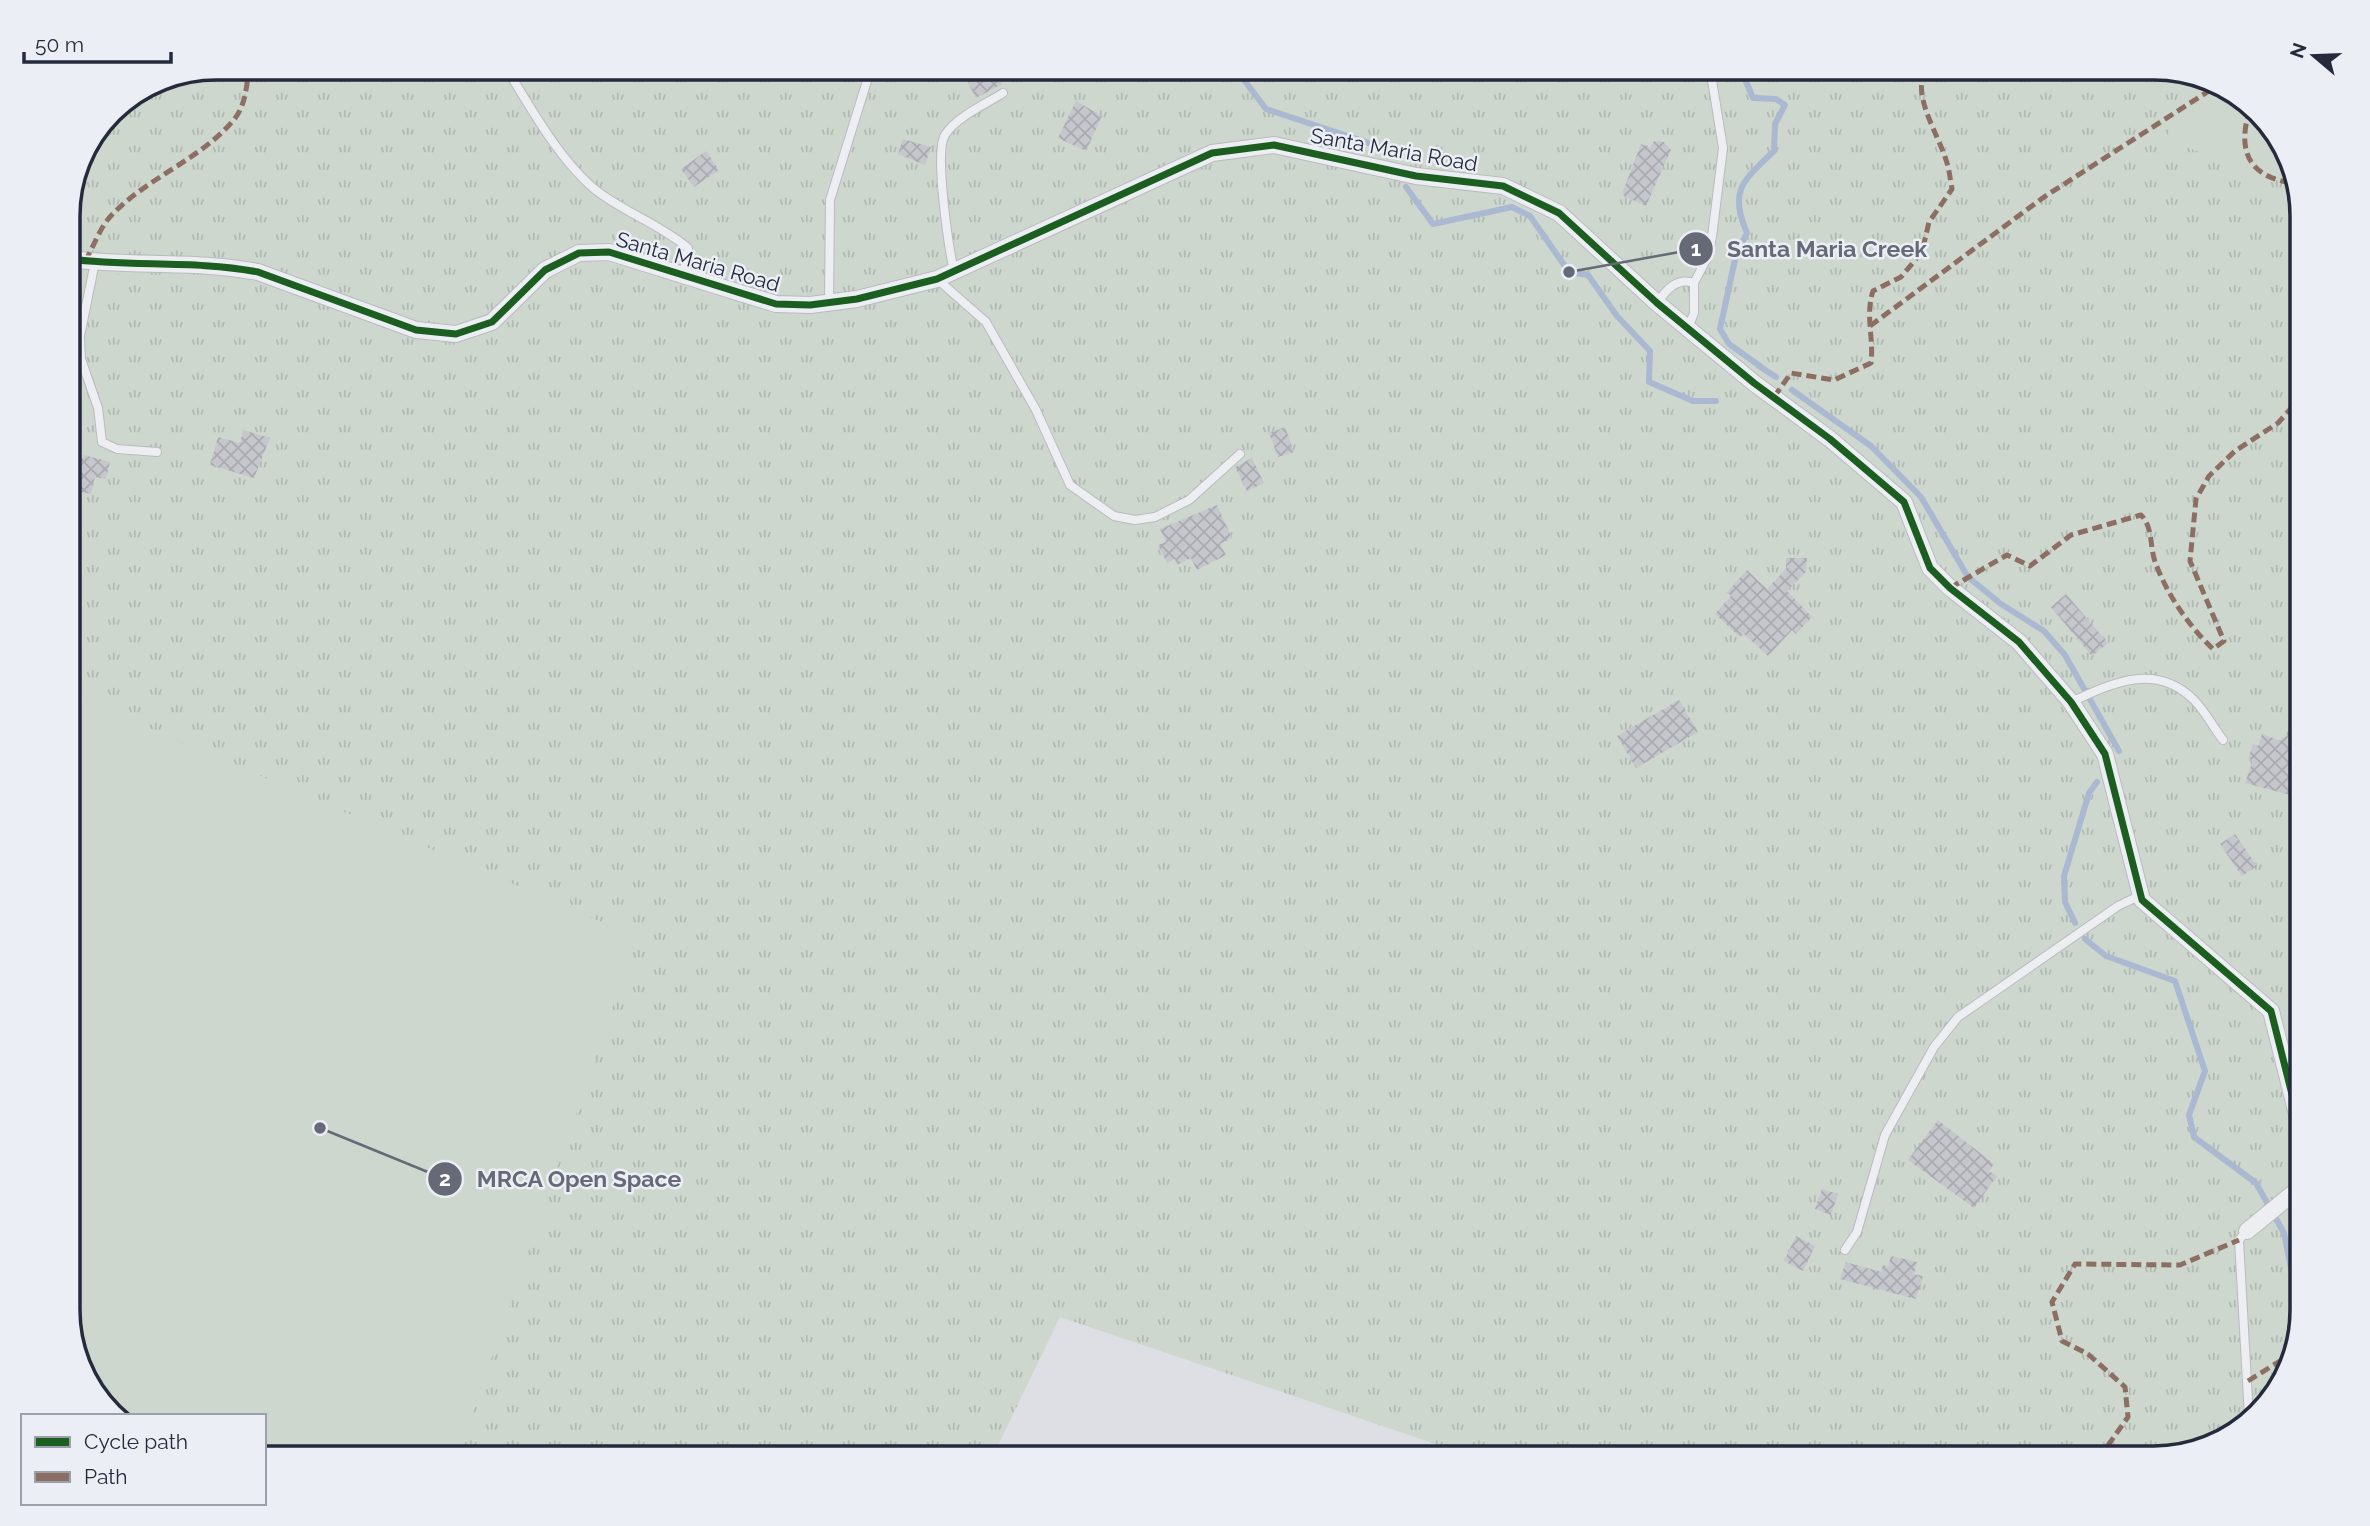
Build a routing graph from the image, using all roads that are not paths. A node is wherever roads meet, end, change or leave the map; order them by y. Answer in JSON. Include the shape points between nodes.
{"nodes":[{"id":1,"x":1712,"y":80,"type":"edge"},
{"id":2,"x":514,"y":81,"type":"edge"},
{"id":3,"x":867,"y":81,"type":"edge"},
{"id":4,"x":1003,"y":93,"type":"dead end"},
{"id":5,"x":81,"y":260,"type":"edge"},
{"id":6,"x":95,"y":262,"type":"junction"},
{"id":7,"x":954,"y":271,"type":"junction"},
{"id":8,"x":683,"y":275,"type":"junction"},
{"id":9,"x":937,"y":279,"type":"junction"},
{"id":10,"x":1694,"y":284,"type":"junction"},
{"id":11,"x":1657,"y":303,"type":"junction"},
{"id":12,"x":829,"y":304,"type":"junction"},
{"id":13,"x":1688,"y":328,"type":"junction"},
{"id":14,"x":81,"y":331,"type":"edge"},
{"id":15,"x":81,"y":359,"type":"edge"},
{"id":16,"x":157,"y":452,"type":"dead end"},
{"id":17,"x":1240,"y":454,"type":"dead end"},
{"id":18,"x":2074,"y":701,"type":"junction"},
{"id":19,"x":2223,"y":740,"type":"dead end"},
{"id":20,"x":2141,"y":895,"type":"junction"},
{"id":21,"x":2290,"y":1086,"type":"edge"},
{"id":22,"x":2290,"y":1195,"type":"edge"},
{"id":23,"x":2243,"y":1235,"type":"joint"},
{"id":24,"x":1845,"y":1250,"type":"dead end"},
{"id":25,"x":2249,"y":1406,"type":"edge"}],
"edges":[{"from":1,"to":10,"type":"lane","via":[[1723,148],[1708,256]]},
{"from":2,"to":8,"type":"lane","via":[[592,187],[664,228],[688,248]]},
{"from":3,"to":12,"type":"lane","via":[[830,200]]},
{"from":4,"to":7,"type":"lane","via":[[954,125],[943,140],[946,231]]},
{"from":5,"to":6,"type":"street","name":"Santa Maria Road"},
{"from":6,"to":8,"type":"street","name":"Santa Maria Road","via":[[258,272],[416,330],[456,334],[492,322],[545,270],[579,253],[609,252]]},
{"from":6,"to":14,"type":"lane"},
{"from":7,"to":9,"type":"street","name":"Santa Maria Road"},
{"from":7,"to":11,"type":"street","name":"Santa Maria Road","via":[[1212,153],[1274,145],[1416,176],[1503,186],[1559,212]]},
{"from":8,"to":12,"type":"street","name":"Santa Maria Road","via":[[776,304]]},
{"from":9,"to":12,"type":"street","name":"Santa Maria Road"},
{"from":9,"to":17,"type":"lane","via":[[986,322],[1036,410],[1070,485],[1114,516],[1155,517],[1189,500]]},
{"from":10,"to":11,"type":"lane","via":[[1682,281],[1667,288]]},
{"from":10,"to":13,"type":"lane","via":[[1694,313]]},
{"from":11,"to":13,"type":"street","name":"Santa Maria Road"},
{"from":13,"to":18,"type":"street","name":"Santa Maria Road","via":[[1904,502],[1930,568],[2019,642]]},
{"from":15,"to":16,"type":"lane","via":[[98,408],[102,442],[117,449]]},
{"from":18,"to":19,"type":"lane","via":[[2129,677],[2173,685],[2194,700]]},
{"from":18,"to":20,"type":"street","name":"Santa Maria Road","via":[[2105,754]]},
{"from":20,"to":21,"type":"street","via":[[2271,1011]]},
{"from":20,"to":24,"type":"lane","via":[[1958,1017],[1934,1047],[1885,1135],[1857,1232]]},
{"from":22,"to":23,"type":"street"},
{"from":23,"to":25,"type":"lane"}]}
